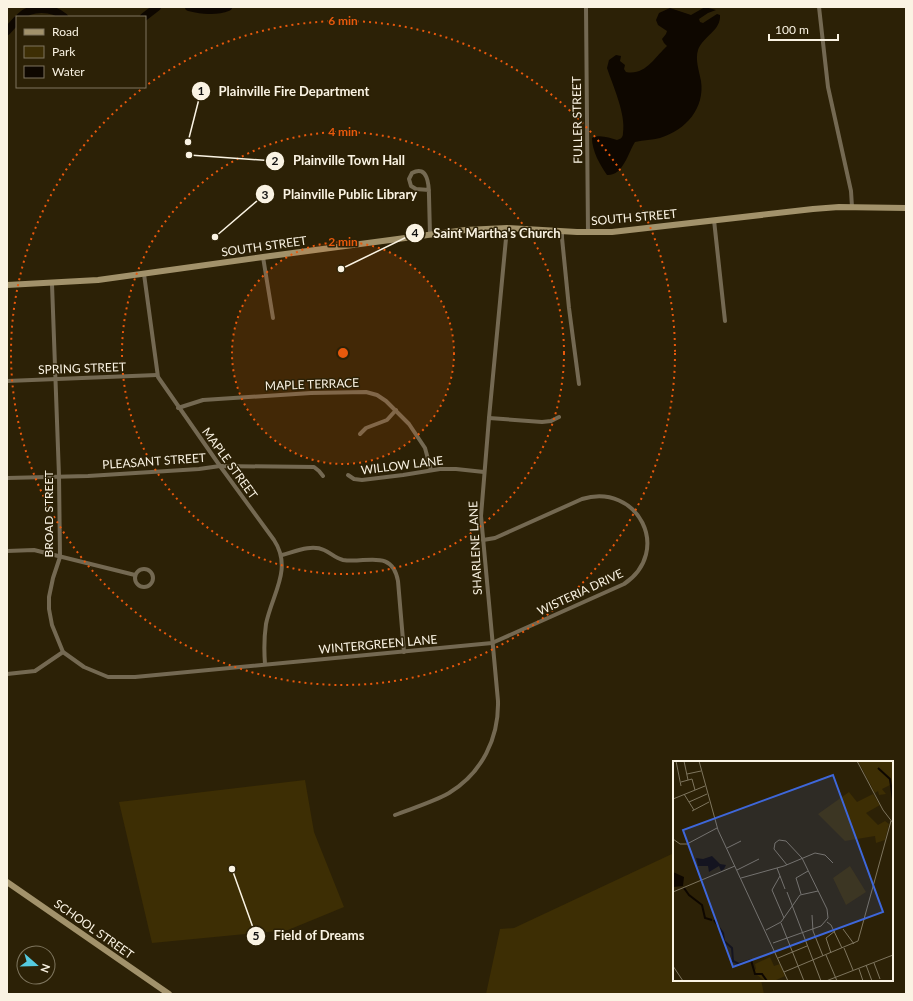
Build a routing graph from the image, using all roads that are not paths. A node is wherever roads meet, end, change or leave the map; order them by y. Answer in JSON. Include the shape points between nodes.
{"nodes":[{"id":1,"x":586,"y":7,"type":"edge"},
{"id":2,"x":819,"y":7,"type":"edge"},
{"id":3,"x":429,"y":190,"type":"junction"},
{"id":4,"x":852,"y":207,"type":"junction"},
{"id":5,"x":906,"y":208,"type":"edge"},
{"id":6,"x":714,"y":220,"type":"junction"},
{"id":7,"x":506,"y":228,"type":"junction"},
{"id":8,"x":562,"y":231,"type":"junction"},
{"id":9,"x":588,"y":233,"type":"junction"},
{"id":10,"x":430,"y":235,"type":"junction"},
{"id":11,"x":263,"y":257,"type":"junction"},
{"id":12,"x":144,"y":274,"type":"junction"},
{"id":13,"x":52,"y":284,"type":"junction"},
{"id":14,"x":7,"y":285,"type":"edge"},
{"id":15,"x":273,"y":318,"type":"dead end"},
{"id":16,"x":725,"y":321,"type":"dead end"},
{"id":17,"x":157,"y":375,"type":"junction"},
{"id":18,"x":56,"y":380,"type":"junction"},
{"id":19,"x":7,"y":381,"type":"edge"},
{"id":20,"x":579,"y":384,"type":"dead end"},
{"id":21,"x":178,"y":408,"type":"junction"},
{"id":22,"x":396,"y":410,"type":"junction"},
{"id":23,"x":558,"y":417,"type":"dead end"},
{"id":24,"x":489,"y":418,"type":"junction"},
{"id":25,"x":360,"y":434,"type":"dead end"},
{"id":26,"x":220,"y":466,"type":"junction"},
{"id":27,"x":431,"y":470,"type":"junction"},
{"id":28,"x":484,"y":472,"type":"junction"},
{"id":29,"x":348,"y":475,"type":"dead end"},
{"id":30,"x":59,"y":476,"type":"junction"},
{"id":31,"x":323,"y":476,"type":"dead end"},
{"id":32,"x":7,"y":478,"type":"edge"},
{"id":33,"x":483,"y":540,"type":"junction"},
{"id":34,"x":7,"y":551,"type":"edge"},
{"id":35,"x":282,"y":555,"type":"junction"},
{"id":36,"x":60,"y":557,"type":"junction"},
{"id":37,"x":135,"y":575,"type":"junction"},
{"id":38,"x":492,"y":643,"type":"junction"},
{"id":39,"x":63,"y":652,"type":"junction"},
{"id":40,"x":404,"y":652,"type":"junction"},
{"id":41,"x":265,"y":664,"type":"junction"},
{"id":42,"x":7,"y":674,"type":"edge"},
{"id":43,"x":395,"y":815,"type":"dead end"},
{"id":44,"x":7,"y":882,"type":"edge"},
{"id":45,"x":169,"y":994,"type":"edge"}],
"edges":[{"from":1,"to":9,"type":"street","name":"FULLER STREET"},
{"from":2,"to":4,"type":"street","via":[[828,87],[851,191]]},
{"from":3,"to":3,"type":"street","via":[[426,176],[422,171],[412,173],[410,184],[416,189]]},
{"from":3,"to":10,"type":"street"},
{"from":4,"to":5,"type":"main road","name":"SOUTH STREET"},
{"from":4,"to":6,"type":"main road","name":"SOUTH STREET"},
{"from":6,"to":9,"type":"main road","name":"SOUTH STREET"},
{"from":6,"to":16,"type":"street"},
{"from":7,"to":8,"type":"main road","name":"SOUTH STREET"},
{"from":7,"to":10,"type":"main road","name":"SOUTH STREET"},
{"from":7,"to":24,"type":"street","name":"SHARLENE LANE"},
{"from":8,"to":9,"type":"main road","name":"SOUTH STREET"},
{"from":8,"to":20,"type":"street"},
{"from":10,"to":11,"type":"main road","name":"SOUTH STREET"},
{"from":11,"to":12,"type":"main road","name":"SOUTH STREET"},
{"from":11,"to":15,"type":"street"},
{"from":12,"to":13,"type":"main road","name":"SOUTH STREET"},
{"from":12,"to":17,"type":"street","name":"MAPLE STREET"},
{"from":13,"to":14,"type":"main road","name":"SOUTH STREET"},
{"from":13,"to":18,"type":"street","name":"BROAD STREET"},
{"from":17,"to":18,"type":"street","name":"SPRING STREET"},
{"from":17,"to":21,"type":"street","name":"MAPLE STREET"},
{"from":18,"to":19,"type":"street","name":"SPRING STREET"},
{"from":18,"to":30,"type":"street","name":"BROAD STREET"},
{"from":21,"to":22,"type":"street","name":"MAPLE TERRACE","via":[[203,400],[355,391],[377,396]]},
{"from":21,"to":26,"type":"street","name":"MAPLE STREET"},
{"from":22,"to":25,"type":"street","via":[[387,420],[366,428]]},
{"from":22,"to":27,"type":"street","name":"MAPLE TERRACE","via":[[422,443]]},
{"from":23,"to":24,"type":"street","via":[[542,422]]},
{"from":24,"to":28,"type":"street","name":"SHARLENE LANE"},
{"from":26,"to":30,"type":"street","name":"PLEASANT STREET","via":[[200,470]]},
{"from":26,"to":31,"type":"street","name":"PLEASANT STREET","via":[[314,467]]},
{"from":26,"to":35,"type":"street","name":"MAPLE STREET","via":[[274,540]]},
{"from":27,"to":28,"type":"street","name":"WILLOW LANE"},
{"from":27,"to":29,"type":"street","name":"WILLOW LANE","via":[[362,480]]},
{"from":28,"to":33,"type":"street","name":"SHARLENE LANE","via":[[481,516]]},
{"from":30,"to":32,"type":"street","name":"PLEASANT STREET"},
{"from":30,"to":36,"type":"street","name":"BROAD STREET"},
{"from":33,"to":38,"type":"street","name":"SHARLENE LANE"},
{"from":33,"to":38,"type":"street","name":"WISTERIA DRIVE","via":[[495,538],[582,499],[598,496],[620,500],[634,509],[643,523],[648,540],[647,552],[640,568],[624,584]]},
{"from":34,"to":36,"type":"street","via":[[34,550]]},
{"from":35,"to":40,"type":"street","via":[[315,548],[323,549],[342,560],[379,560],[389,563],[398,581]]},
{"from":35,"to":41,"type":"street","via":[[281,577],[266,626]]},
{"from":36,"to":37,"type":"street"},
{"from":36,"to":39,"type":"street","name":"BROAD STREET","via":[[53,578],[48,608]]},
{"from":37,"to":37,"type":"street","via":[[137,584],[141,586],[149,585],[153,580],[146,569],[138,571]]},
{"from":38,"to":40,"type":"street","name":"WINTERGREEN LANE"},
{"from":38,"to":43,"type":"street","name":"SHARLENE LANE","via":[[498,716],[494,737],[484,759],[470,776],[450,792]]},
{"from":39,"to":41,"type":"street","via":[[84,667],[108,677],[135,677]]},
{"from":39,"to":42,"type":"street","via":[[35,671]]},
{"from":40,"to":41,"type":"street","name":"WINTERGREEN LANE"},
{"from":44,"to":45,"type":"main road","name":"SCHOOL STREET"}]}
